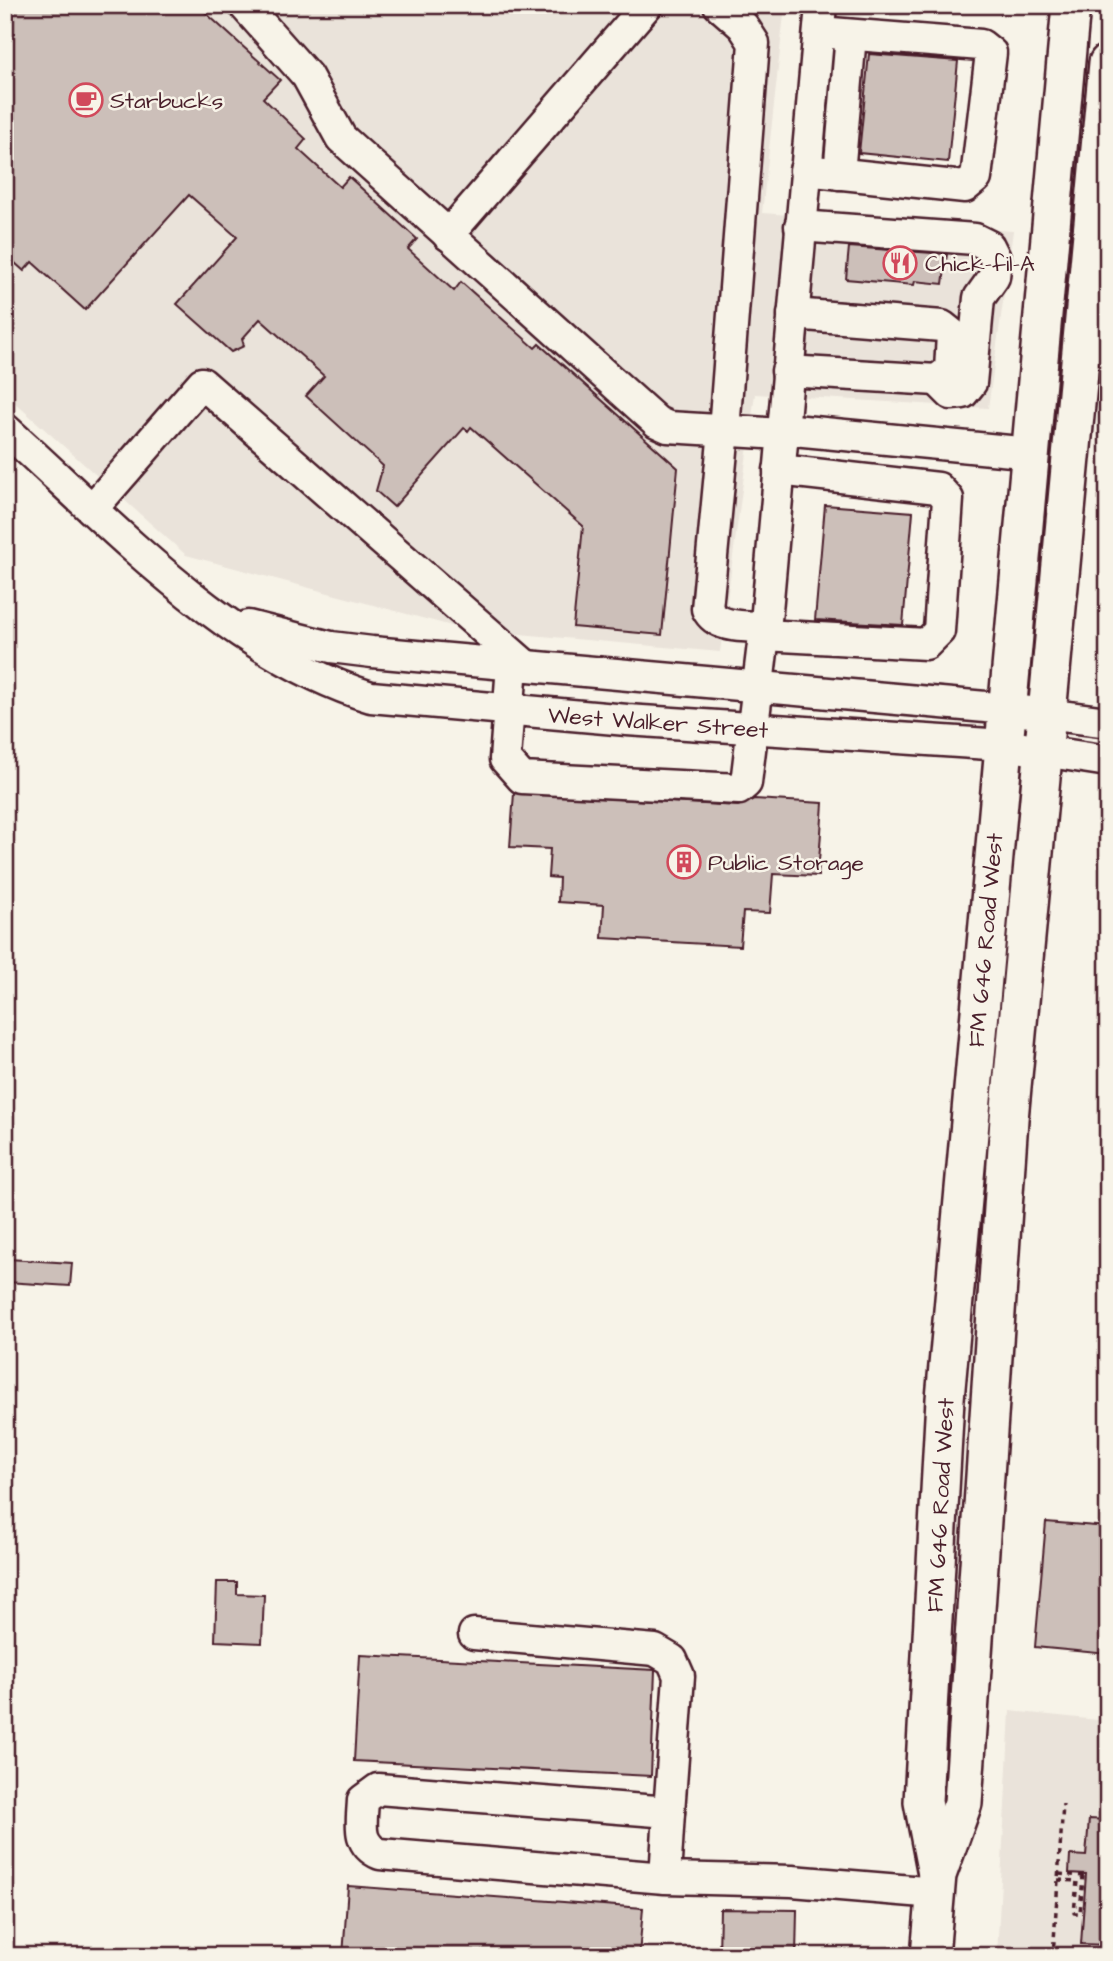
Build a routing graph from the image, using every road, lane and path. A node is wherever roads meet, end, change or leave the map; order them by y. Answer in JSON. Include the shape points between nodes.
{"nodes":[{"id":1,"x":244,"y":5,"type":"edge"},
{"id":2,"x":647,"y":5,"type":"edge"},
{"id":3,"x":719,"y":5,"type":"edge"},
{"id":4,"x":1071,"y":5,"type":"edge"},
{"id":5,"x":820,"y":19,"type":"edge"},
{"id":6,"x":850,"y":35,"type":"junction"},
{"id":7,"x":1108,"y":63,"type":"edge"},
{"id":8,"x":805,"y":170,"type":"junction"},
{"id":9,"x":839,"y":174,"type":"junction"},
{"id":10,"x":800,"y":226,"type":"junction"},
{"id":11,"x":448,"y":234,"type":"junction"},
{"id":12,"x":793,"y":314,"type":"junction"},
{"id":13,"x":787,"y":371,"type":"junction"},
{"id":14,"x":937,"y":380,"type":"junction"},
{"id":15,"x":5,"y":429,"type":"edge"},
{"id":16,"x":724,"y":430,"type":"junction"},
{"id":17,"x":782,"y":431,"type":"junction"},
{"id":18,"x":957,"y":446,"type":"junction"},
{"id":19,"x":1031,"y":453,"type":"junction"},
{"id":20,"x":779,"y":470,"type":"junction"},
{"id":21,"x":938,"y":488,"type":"junction"},
{"id":22,"x":93,"y":508,"type":"junction"},
{"id":23,"x":227,"y":621,"type":"junction"},
{"id":24,"x":765,"y":631,"type":"junction"},
{"id":25,"x":519,"y":666,"type":"junction"},
{"id":26,"x":758,"y":686,"type":"junction"},
{"id":27,"x":507,"y":710,"type":"junction"},
{"id":28,"x":1047,"y":713,"type":"junction"},
{"id":29,"x":1108,"y":722,"type":"edge"},
{"id":30,"x":1006,"y":727,"type":"junction"},
{"id":31,"x":753,"y":729,"type":"junction"},
{"id":32,"x":1045,"y":750,"type":"junction"},
{"id":33,"x":1108,"y":761,"type":"edge"},
{"id":34,"x":474,"y":1634,"type":"dead end"},
{"id":35,"x":1063,"y":1804,"type":"dead end"},
{"id":36,"x":669,"y":1812,"type":"junction"},
{"id":37,"x":1059,"y":1874,"type":"junction"},
{"id":38,"x":666,"y":1878,"type":"junction"},
{"id":39,"x":1058,"y":1880,"type":"junction"},
{"id":40,"x":937,"y":1884,"type":"junction"},
{"id":41,"x":930,"y":1956,"type":"edge"},
{"id":42,"x":1053,"y":1956,"type":"edge"}],
"edges":[{"from":1,"to":11,"type":"street","via":[[307,76],[341,138]]},
{"from":2,"to":11,"type":"street"},
{"from":3,"to":16,"type":"street","via":[[754,43]]},
{"from":4,"to":19,"type":"main road","name":"FM 646 Road West"},
{"from":5,"to":6,"type":"street"},
{"from":5,"to":8,"type":"street"},
{"from":6,"to":9,"type":"street"},
{"from":6,"to":9,"type":"street","via":[[981,45],[991,53],[976,178],[965,187]]},
{"from":7,"to":28,"type":"main road","name":"FM 646 Road West"},
{"from":8,"to":9,"type":"street"},
{"from":8,"to":10,"type":"street"},
{"from":10,"to":12,"type":"street"},
{"from":10,"to":14,"type":"street","via":[[975,239],[989,246],[996,260],[994,277],[979,298],[971,383],[963,393],[951,394]]},
{"from":11,"to":16,"type":"street","via":[[657,422],[668,427]]},
{"from":12,"to":13,"type":"street"},
{"from":12,"to":14,"type":"street","via":[[942,327],[952,334],[950,369]]},
{"from":13,"to":14,"type":"street"},
{"from":13,"to":17,"type":"street"},
{"from":15,"to":22,"type":"street","name":"West Walker Street"},
{"from":16,"to":17,"type":"street"},
{"from":16,"to":24,"type":"street","via":[[707,609],[723,624]]},
{"from":17,"to":18,"type":"street"},
{"from":17,"to":20,"type":"street"},
{"from":18,"to":19,"type":"street"},
{"from":18,"to":21,"type":"street","via":[[950,477]]},
{"from":19,"to":30,"type":"main road","name":"FM 646 Road West"},
{"from":20,"to":21,"type":"street"},
{"from":20,"to":24,"type":"street"},
{"from":21,"to":24,"type":"street","via":[[948,499],[939,631],[926,644]]},
{"from":22,"to":23,"type":"street","name":"West Walker Street"},
{"from":22,"to":25,"type":"street","via":[[202,383]]},
{"from":23,"to":25,"type":"street","name":"West Walker Street","via":[[331,647]]},
{"from":23,"to":27,"type":"street","name":"West Walker Street","via":[[330,685],[370,697]]},
{"from":24,"to":26,"type":"street"},
{"from":25,"to":26,"type":"street","name":"West Walker Street"},
{"from":25,"to":27,"type":"street"},
{"from":26,"to":30,"type":"street","name":"West Walker Street"},
{"from":26,"to":31,"type":"street"},
{"from":27,"to":31,"type":"street","name":"West Walker Street"},
{"from":27,"to":31,"type":"street","via":[[505,759],[522,778],[738,789],[746,783]]},
{"from":28,"to":29,"type":"street","name":"West Walker Street"},
{"from":28,"to":30,"type":"street","name":"West Walker Street"},
{"from":28,"to":32,"type":"main road","name":"FM 646 Road West"},
{"from":30,"to":31,"type":"street","name":"West Walker Street"},
{"from":30,"to":32,"type":"street","name":"West Walker Street"},
{"from":30,"to":40,"type":"main road","name":"FM 646 Road West","via":[[944,1413],[923,1801]]},
{"from":32,"to":33,"type":"street","name":"West Walker Street"},
{"from":32,"to":40,"type":"main road","name":"FM 646 Road West","via":[[1008,1132],[963,1803]]},
{"from":34,"to":36,"type":"street","via":[[655,1650],[672,1660],[679,1676]]},
{"from":35,"to":37,"type":"path"},
{"from":36,"to":38,"type":"street"},
{"from":36,"to":38,"type":"street","via":[[378,1789],[363,1800],[362,1838],[369,1849],[380,1854]]},
{"from":37,"to":39,"type":"path"},
{"from":37,"to":39,"type":"path","via":[[1084,1876],[1080,1913],[1074,1913],[1077,1881]]},
{"from":38,"to":40,"type":"street"},
{"from":39,"to":42,"type":"path"},
{"from":40,"to":41,"type":"main road","name":"FM 646 Road West"}]}
